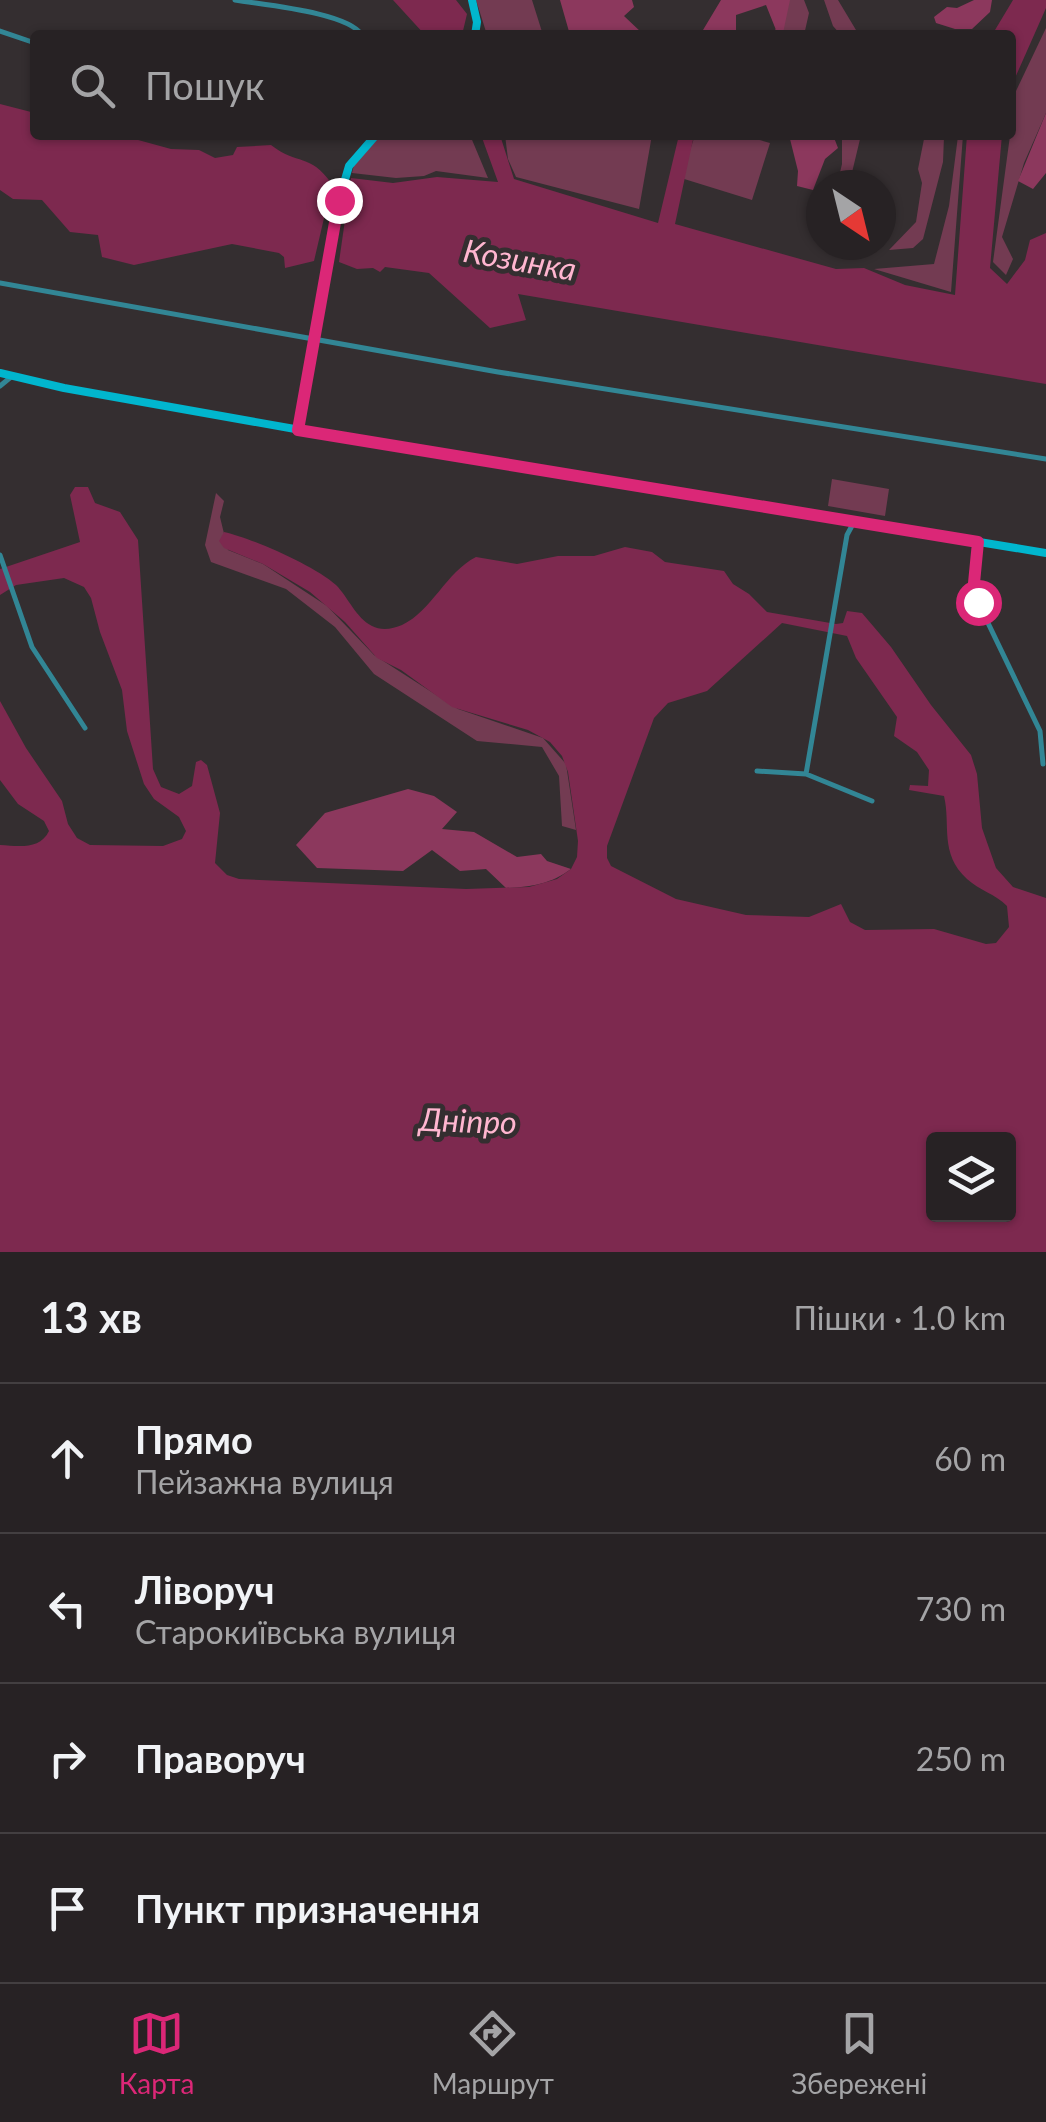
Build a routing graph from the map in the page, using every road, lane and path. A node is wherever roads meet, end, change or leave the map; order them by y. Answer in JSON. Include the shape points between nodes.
{"nodes":[{"id":1,"x":234,"y":0,"type":"edge"},
{"id":2,"x":472,"y":0,"type":"edge"},
{"id":3,"x":359,"y":30,"type":"edge"},
{"id":4,"x":476,"y":30,"type":"edge"},
{"id":5,"x":0,"y":31,"type":"edge"},
{"id":6,"x":30,"y":41,"type":"edge"},
{"id":7,"x":372,"y":140,"type":"edge"},
{"id":8,"x":0,"y":283,"type":"edge"},
{"id":9,"x":315,"y":339,"type":"junction"},
{"id":10,"x":0,"y":373,"type":"edge"},
{"id":11,"x":11,"y":376,"type":"junction"},
{"id":12,"x":0,"y":386,"type":"edge"},
{"id":13,"x":298,"y":430,"type":"junction"},
{"id":14,"x":1046,"y":459,"type":"edge"},
{"id":15,"x":856,"y":520,"type":"junction"},
{"id":16,"x":978,"y":542,"type":"junction"},
{"id":17,"x":1046,"y":553,"type":"edge"},
{"id":18,"x":0,"y":555,"type":"edge"},
{"id":19,"x":86,"y":728,"type":"dead end"},
{"id":20,"x":1043,"y":764,"type":"dead end"},
{"id":21,"x":757,"y":771,"type":"dead end"},
{"id":22,"x":806,"y":774,"type":"junction"},
{"id":23,"x":872,"y":800,"type":"dead end"}],
"edges":[{"from":1,"to":3,"type":"street","via":[[340,20]]},
{"from":2,"to":4,"type":"street"},
{"from":5,"to":6,"type":"street"},
{"from":7,"to":9,"type":"street","via":[[344,181]]},
{"from":8,"to":9,"type":"street"},
{"from":9,"to":13,"type":"street"},
{"from":9,"to":14,"type":"street"},
{"from":10,"to":11,"type":"street"},
{"from":11,"to":12,"type":"street"},
{"from":11,"to":13,"type":"street"},
{"from":13,"to":15,"type":"street"},
{"from":15,"to":16,"type":"street"},
{"from":15,"to":22,"type":"street","via":[[846,535]]},
{"from":16,"to":17,"type":"street"},
{"from":16,"to":20,"type":"street","via":[[975,596],[1040,732]]},
{"from":18,"to":19,"type":"street","via":[[37,657]]},
{"from":21,"to":22,"type":"street"},
{"from":22,"to":23,"type":"street"}]}
